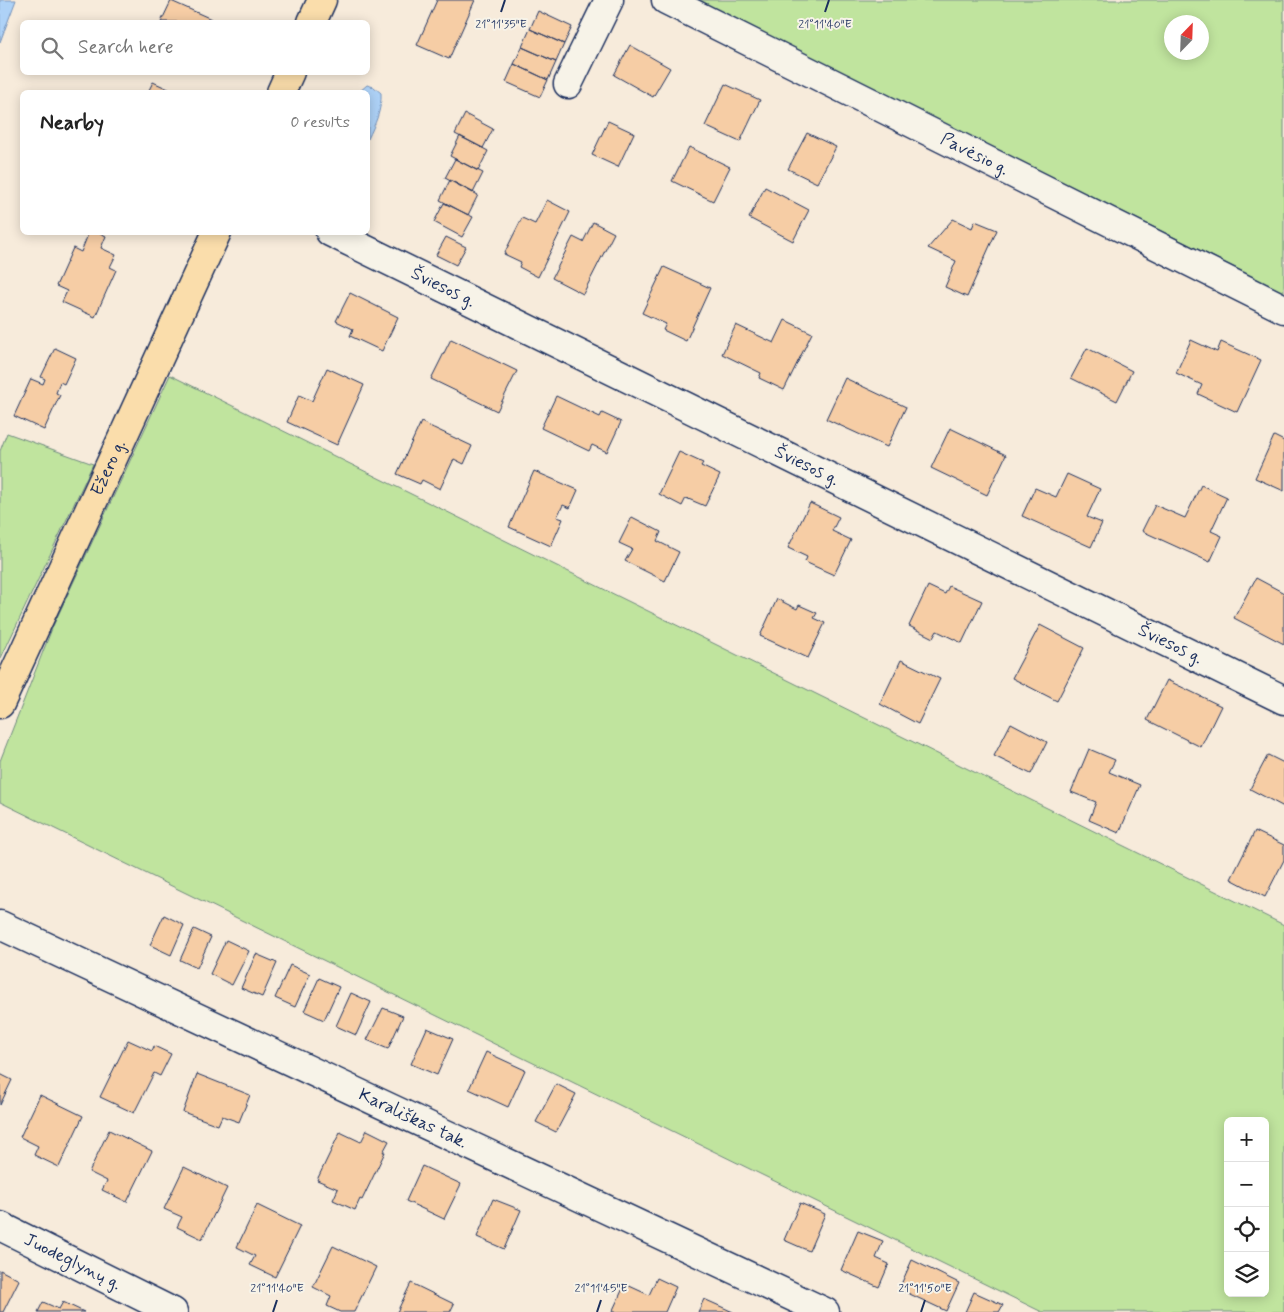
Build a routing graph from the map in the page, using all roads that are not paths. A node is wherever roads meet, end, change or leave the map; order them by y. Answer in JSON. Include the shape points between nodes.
{"nodes":[{"id":1,"x":322,"y":0,"type":"edge"},
{"id":2,"x":609,"y":0,"type":"edge"},
{"id":3,"x":666,"y":0,"type":"edge"},
{"id":4,"x":313,"y":20,"type":"edge"},
{"id":5,"x":289,"y":75,"type":"edge"},
{"id":6,"x":568,"y":84,"type":"dead end"},
{"id":7,"x":282,"y":90,"type":"edge"},
{"id":8,"x":216,"y":235,"type":"edge"},
{"id":9,"x":336,"y":235,"type":"edge"},
{"id":10,"x":1284,"y":309,"type":"edge"},
{"id":11,"x":1284,"y":700,"type":"edge"},
{"id":12,"x":0,"y":704,"type":"edge"},
{"id":13,"x":0,"y":925,"type":"edge"},
{"id":14,"x":0,"y":1226,"type":"edge"},
{"id":15,"x":172,"y":1312,"type":"edge"},
{"id":16,"x":825,"y":1312,"type":"edge"}],
"edges":[{"from":1,"to":4,"type":"main road"},
{"from":2,"to":6,"type":"street"},
{"from":3,"to":10,"type":"street","name":"Pavėsio g."},
{"from":5,"to":7,"type":"main road"},
{"from":8,"to":12,"type":"main road","name":"Ežero g."},
{"from":9,"to":11,"type":"street","name":"Šviesos g."},
{"from":13,"to":16,"type":"street","name":"Karališkas tak."},
{"from":14,"to":15,"type":"street","name":"Juodeglynų g."}]}
